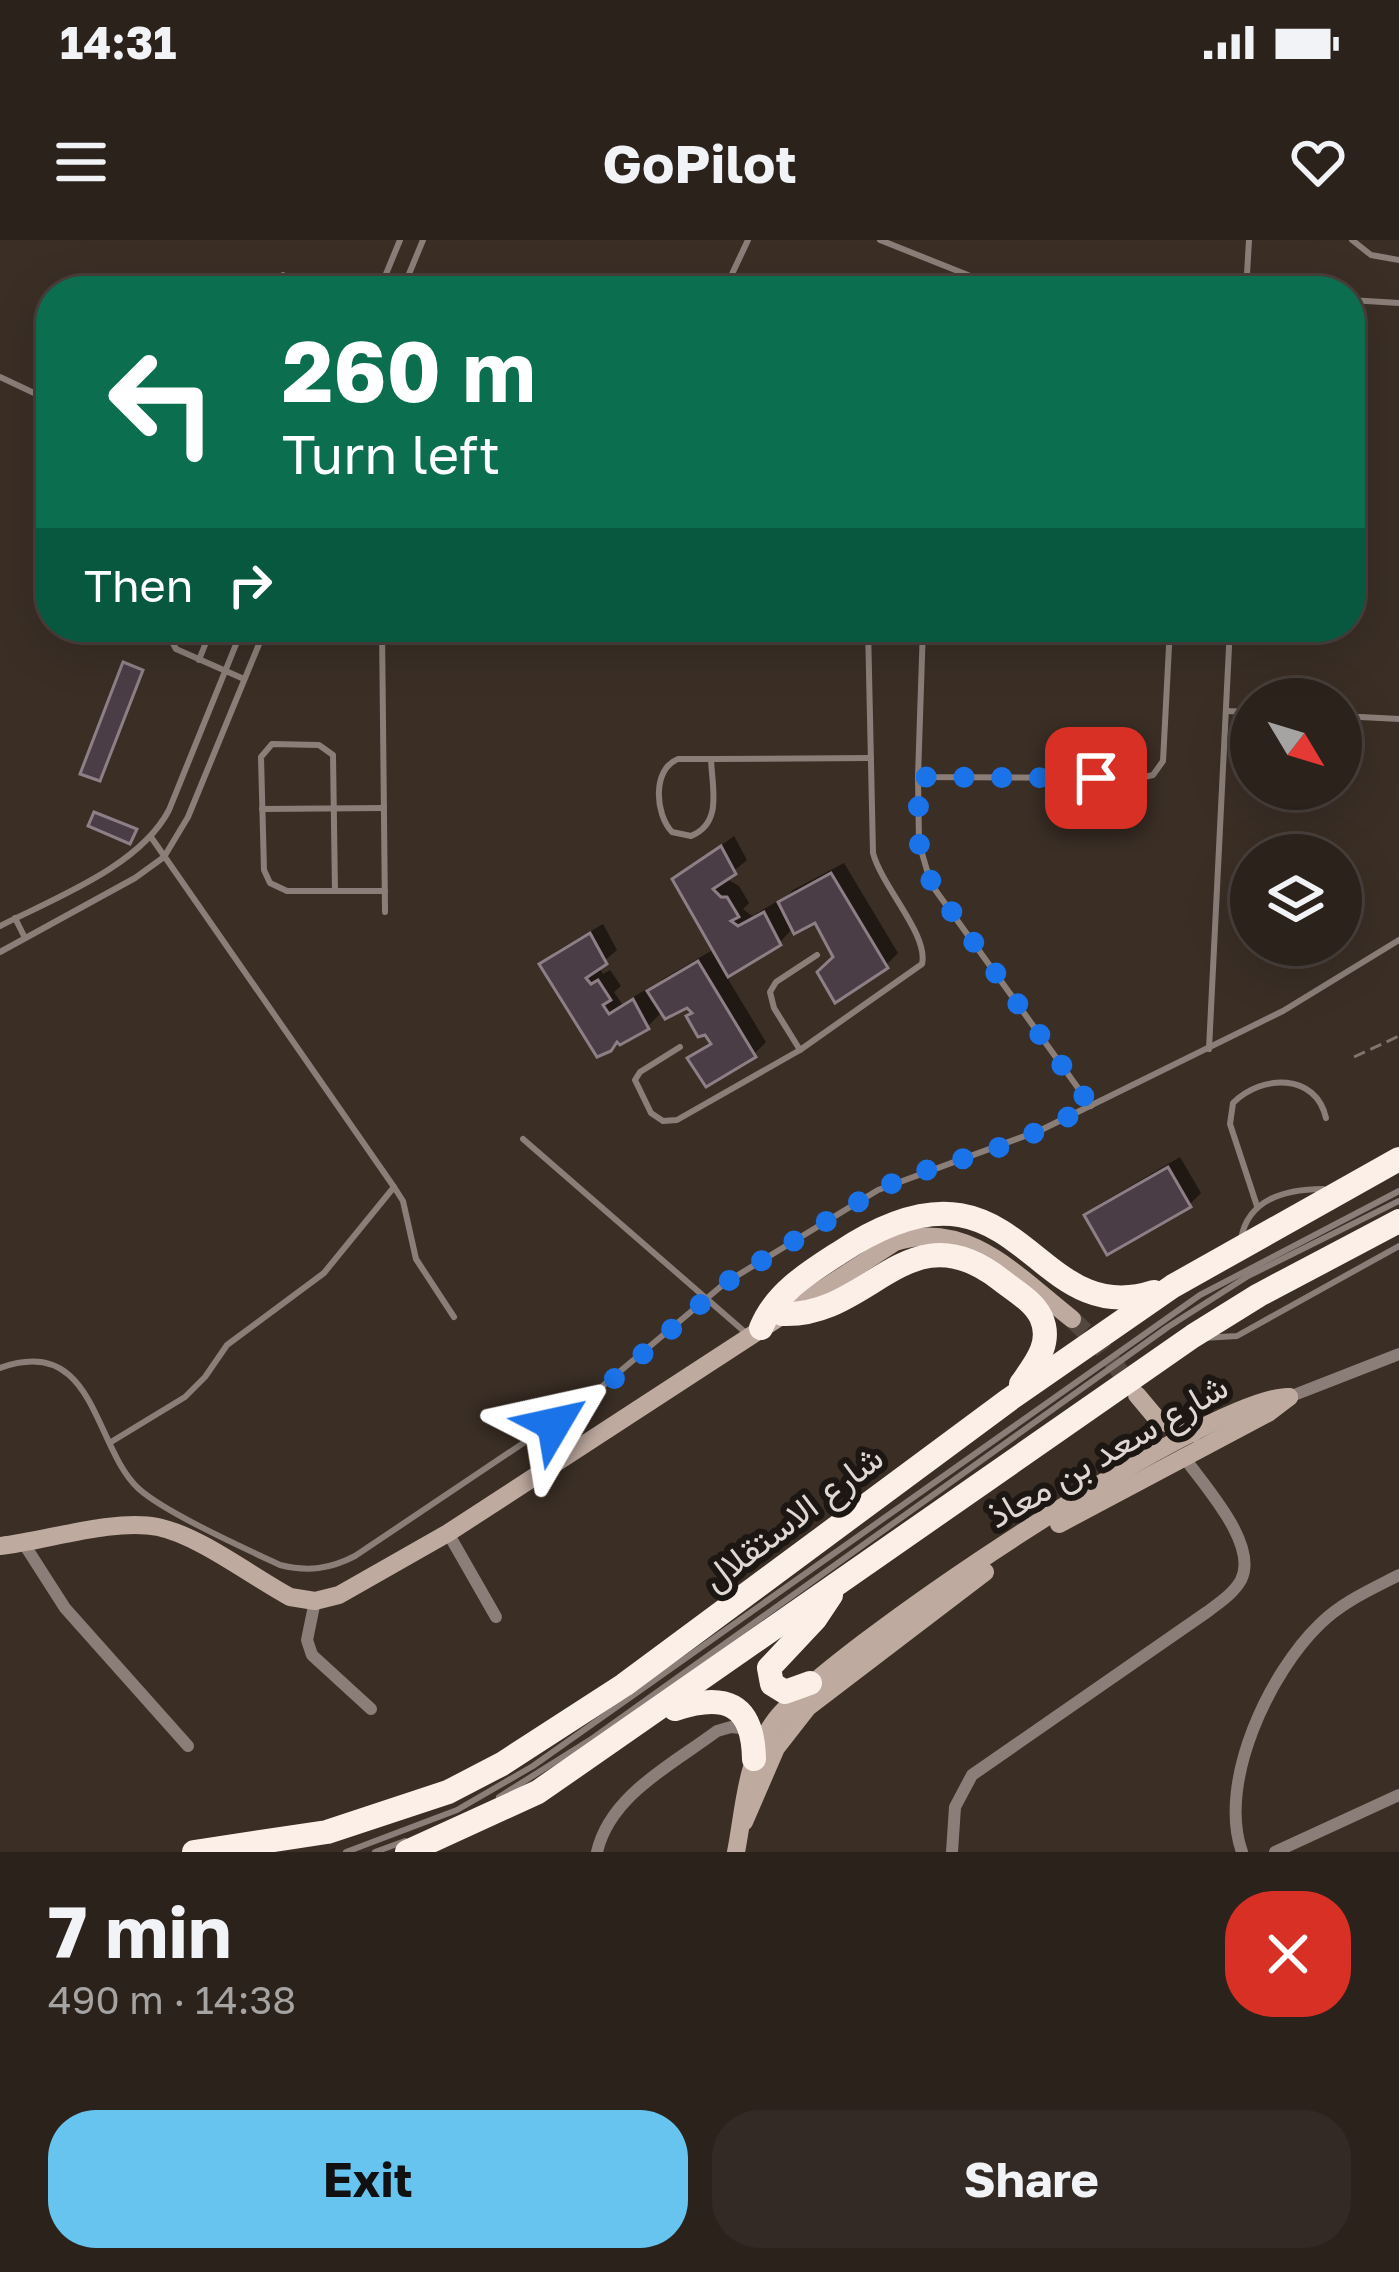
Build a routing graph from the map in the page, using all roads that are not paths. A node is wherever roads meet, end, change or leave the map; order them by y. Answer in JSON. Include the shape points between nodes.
{"nodes":[{"id":1,"x":400,"y":240,"type":"edge"},
{"id":2,"x":412,"y":240,"type":"edge"},
{"id":3,"x":748,"y":240,"type":"edge"},
{"id":4,"x":880,"y":240,"type":"edge"},
{"id":5,"x":1249,"y":240,"type":"edge"},
{"id":6,"x":1352,"y":240,"type":"edge"},
{"id":7,"x":422,"y":242,"type":"edge"},
{"id":8,"x":1399,"y":260,"type":"edge"},
{"id":9,"x":386,"y":276,"type":"edge"},
{"id":10,"x":408,"y":276,"type":"edge"},
{"id":11,"x":731,"y":276,"type":"edge"},
{"id":12,"x":970,"y":276,"type":"edge"},
{"id":13,"x":1247,"y":276,"type":"edge"},
{"id":14,"x":1365,"y":301,"type":"edge"},
{"id":15,"x":1399,"y":303,"type":"edge"},
{"id":16,"x":0,"y":377,"type":"edge"},
{"id":17,"x":36,"y":394,"type":"edge"},
{"id":18,"x":172,"y":642,"type":"edge"},
{"id":19,"x":206,"y":642,"type":"edge"},
{"id":20,"x":237,"y":642,"type":"edge"},
{"id":21,"x":260,"y":642,"type":"edge"},
{"id":22,"x":382,"y":642,"type":"edge"},
{"id":23,"x":868,"y":642,"type":"edge"},
{"id":24,"x":922,"y":642,"type":"edge"},
{"id":25,"x":1169,"y":642,"type":"edge"},
{"id":26,"x":1229,"y":642,"type":"edge"},
{"id":27,"x":199,"y":660,"type":"junction"},
{"id":28,"x":225,"y":671,"type":"junction"},
{"id":29,"x":244,"y":679,"type":"junction"},
{"id":30,"x":1226,"y":711,"type":"junction"},
{"id":31,"x":1230,"y":711,"type":"edge"},
{"id":32,"x":1362,"y":717,"type":"edge"},
{"id":33,"x":1399,"y":719,"type":"edge"},
{"id":34,"x":871,"y":758,"type":"junction"},
{"id":35,"x":711,"y":759,"type":"junction"},
{"id":36,"x":918,"y":777,"type":"junction"},
{"id":37,"x":335,"y":808,"type":"junction"},
{"id":38,"x":384,"y":808,"type":"junction"},
{"id":39,"x":262,"y":809,"type":"junction"},
{"id":40,"x":152,"y":837,"type":"junction"},
{"id":41,"x":164,"y":857,"type":"junction"},
{"id":42,"x":335,"y":891,"type":"junction"},
{"id":43,"x":385,"y":891,"type":"junction"},
{"id":44,"x":385,"y":912,"type":"dead end"},
{"id":45,"x":15,"y":918,"type":"junction"},
{"id":46,"x":0,"y":926,"type":"edge"},
{"id":47,"x":25,"y":938,"type":"junction"},
{"id":48,"x":1399,"y":940,"type":"edge"},
{"id":49,"x":0,"y":952,"type":"edge"},
{"id":50,"x":817,"y":955,"type":"dead end"},
{"id":51,"x":680,"y":1047,"type":"dead end"},
{"id":52,"x":1209,"y":1049,"type":"junction"},
{"id":53,"x":800,"y":1050,"type":"junction"},
{"id":54,"x":1091,"y":1106,"type":"junction"},
{"id":55,"x":1327,"y":1118,"type":"dead end"},
{"id":56,"x":523,"y":1139,"type":"dead end"},
{"id":57,"x":1399,"y":1159,"type":"edge"},
{"id":58,"x":394,"y":1186,"type":"junction"},
{"id":59,"x":1399,"y":1191,"type":"edge"},
{"id":60,"x":1338,"y":1192,"type":"junction"},
{"id":61,"x":1399,"y":1201,"type":"edge"},
{"id":62,"x":1258,"y":1206,"type":"junction"},
{"id":63,"x":1399,"y":1221,"type":"edge"},
{"id":64,"x":1399,"y":1246,"type":"edge"},
{"id":65,"x":1240,"y":1248,"type":"junction"},
{"id":66,"x":1173,"y":1286,"type":"junction"},
{"id":67,"x":706,"y":1298,"type":"junction"},
{"id":68,"x":454,"y":1317,"type":"dead end"},
{"id":69,"x":1072,"y":1319,"type":"tunnel mouth"},
{"id":70,"x":764,"y":1326,"type":"junction"},
{"id":71,"x":1193,"y":1336,"type":"junction"},
{"id":72,"x":1399,"y":1354,"type":"edge"},
{"id":73,"x":0,"y":1368,"type":"edge"},
{"id":74,"x":1137,"y":1395,"type":"tunnel mouth"},
{"id":75,"x":1289,"y":1397,"type":"junction"},
{"id":76,"x":1010,"y":1399,"type":"junction"},
{"id":77,"x":1150,"y":1414,"type":"junction"},
{"id":78,"x":1193,"y":1433,"type":"junction"},
{"id":79,"x":111,"y":1442,"type":"junction"},
{"id":80,"x":1184,"y":1456,"type":"junction"},
{"id":81,"x":1144,"y":1461,"type":"junction"},
{"id":82,"x":448,"y":1533,"type":"junction"},
{"id":83,"x":24,"y":1544,"type":"junction"},
{"id":84,"x":0,"y":1546,"type":"edge"},
{"id":85,"x":992,"y":1560,"type":"junction"},
{"id":86,"x":1399,"y":1575,"type":"edge"},
{"id":87,"x":837,"y":1581,"type":"junction"},
{"id":88,"x":315,"y":1601,"type":"junction"},
{"id":89,"x":496,"y":1617,"type":"dead end"},
{"id":90,"x":810,"y":1683,"type":"junction"},
{"id":91,"x":718,"y":1701,"type":"junction"},
{"id":92,"x":371,"y":1709,"type":"dead end"},
{"id":93,"x":650,"y":1717,"type":"junction"},
{"id":94,"x":752,"y":1730,"type":"junction"},
{"id":95,"x":717,"y":1731,"type":"junction"},
{"id":96,"x":188,"y":1746,"type":"dead end"},
{"id":97,"x":754,"y":1760,"type":"junction"},
{"id":98,"x":1399,"y":1795,"type":"edge"},
{"id":99,"x":741,"y":1826,"type":"junction"},
{"id":100,"x":194,"y":1852,"type":"edge"},
{"id":101,"x":346,"y":1852,"type":"edge"},
{"id":102,"x":375,"y":1852,"type":"edge"},
{"id":103,"x":407,"y":1852,"type":"edge"},
{"id":104,"x":597,"y":1852,"type":"edge"},
{"id":105,"x":736,"y":1852,"type":"edge"},
{"id":106,"x":952,"y":1852,"type":"edge"},
{"id":107,"x":1242,"y":1852,"type":"edge"},
{"id":108,"x":1275,"y":1852,"type":"edge"}],
"edges":[{"from":1,"to":9,"type":"lane"},
{"from":2,"to":7,"type":"lane"},
{"from":3,"to":11,"type":"lane"},
{"from":4,"to":12,"type":"lane"},
{"from":5,"to":13,"type":"lane"},
{"from":6,"to":8,"type":"lane","via":[[1371,256]]},
{"from":7,"to":10,"type":"lane"},
{"from":14,"to":15,"type":"lane"},
{"from":16,"to":17,"type":"lane"},
{"from":18,"to":27,"type":"lane"},
{"from":19,"to":27,"type":"lane"},
{"from":20,"to":28,"type":"lane"},
{"from":21,"to":29,"type":"lane"},
{"from":22,"to":38,"type":"lane"},
{"from":23,"to":34,"type":"lane"},
{"from":24,"to":36,"type":"lane"},
{"from":25,"to":36,"type":"lane","via":[[1163,761],[1153,776]]},
{"from":26,"to":30,"type":"lane"},
{"from":27,"to":28,"type":"lane"},
{"from":28,"to":29,"type":"lane"},
{"from":28,"to":40,"type":"lane"},
{"from":29,"to":41,"type":"lane","via":[[182,832]]},
{"from":30,"to":31,"type":"lane"},
{"from":30,"to":52,"type":"lane"},
{"from":32,"to":33,"type":"lane"},
{"from":34,"to":35,"type":"lane"},
{"from":34,"to":53,"type":"lane","via":[[873,854],[924,958]]},
{"from":35,"to":35,"type":"lane","via":[[673,760],[662,772],[663,822],[678,835],[698,834],[711,820]]},
{"from":36,"to":54,"type":"lane","via":[[919,843],[932,884]]},
{"from":37,"to":38,"type":"lane"},
{"from":37,"to":39,"type":"lane"},
{"from":37,"to":39,"type":"lane","via":[[330,751],[276,743],[261,757]]},
{"from":37,"to":42,"type":"lane"},
{"from":38,"to":43,"type":"lane"},
{"from":39,"to":42,"type":"lane","via":[[270,883]]},
{"from":40,"to":41,"type":"lane"},
{"from":40,"to":45,"type":"lane"},
{"from":41,"to":47,"type":"lane"},
{"from":41,"to":58,"type":"lane"},
{"from":42,"to":43,"type":"lane"},
{"from":43,"to":44,"type":"lane"},
{"from":45,"to":46,"type":"lane"},
{"from":45,"to":47,"type":"lane"},
{"from":47,"to":49,"type":"lane"},
{"from":48,"to":52,"type":"lane"},
{"from":50,"to":53,"type":"lane","via":[[770,992]]},
{"from":51,"to":53,"type":"lane","via":[[635,1080],[663,1121]]},
{"from":52,"to":54,"type":"lane"},
{"from":54,"to":67,"type":"lane","via":[[1013,1143],[893,1183]]},
{"from":55,"to":62,"type":"lane","via":[[1315,1094],[1291,1082],[1233,1103],[1230,1124]]},
{"from":56,"to":67,"type":"lane"},
{"from":57,"to":60,"type":"highway","name":"شارع الاستقلال"},
{"from":58,"to":68,"type":"lane","via":[[416,1259]]},
{"from":58,"to":79,"type":"lane","via":[[324,1273],[227,1345],[196,1388]]},
{"from":59,"to":101,"type":"lane","via":[[1200,1295],[519,1775],[422,1826]]},
{"from":60,"to":62,"type":"lane","via":[[1297,1191]]},
{"from":60,"to":65,"type":"highway","name":"شارع الاستقلال"},
{"from":61,"to":102,"type":"lane","via":[[1168,1327],[536,1776]]},
{"from":62,"to":65,"type":"lane"},
{"from":63,"to":71,"type":"highway"},
{"from":64,"to":71,"type":"lane","via":[[1237,1336]]},
{"from":65,"to":66,"type":"highway","name":"شارع الاستقلال"},
{"from":66,"to":70,"type":"highway","via":[[1133,1299],[1099,1298],[990,1224],[920,1214],[886,1224],[826,1262],[783,1294]]},
{"from":66,"to":76,"type":"highway","name":"شارع الاستقلال"},
{"from":67,"to":70,"type":"lane"},
{"from":67,"to":79,"type":"lane","via":[[567,1415],[328,1567],[280,1564],[152,1498],[133,1483]]},
{"from":69,"to":70,"type":"street","via":[[976,1246],[928,1234],[880,1250]]},
{"from":70,"to":76,"type":"highway","via":[[828,1306],[914,1258],[965,1257],[1034,1307],[1044,1328],[1042,1351]]},
{"from":70,"to":82,"type":"street"},
{"from":71,"to":87,"type":"highway"},
{"from":72,"to":75,"type":"street"},
{"from":73,"to":79,"type":"lane","via":[[32,1362],[65,1373],[83,1388]]},
{"from":74,"to":77,"type":"street"},
{"from":75,"to":78,"type":"street","name":"شارع سعد بن معاذ"},
{"from":75,"to":80,"type":"street","name":"شارع سعد بن معاذ"},
{"from":76,"to":100,"type":"highway","name":"شارع الاستقلال","via":[[624,1685],[502,1764],[448,1792],[327,1832]]},
{"from":77,"to":78,"type":"street"},
{"from":77,"to":81,"type":"street","via":[[1153,1444]]},
{"from":78,"to":81,"type":"street","name":"شارع سعد بن معاذ"},
{"from":80,"to":85,"type":"street","name":"شارع سعد بن معاذ"},
{"from":80,"to":106,"type":"street","via":[[1240,1538],[1246,1568],[1239,1585],[972,1775],[955,1808]]},
{"from":81,"to":85,"type":"street","name":"شارع سعد بن معاذ"},
{"from":82,"to":88,"type":"street"},
{"from":82,"to":89,"type":"street"},
{"from":83,"to":84,"type":"street"},
{"from":83,"to":88,"type":"street","via":[[158,1528],[290,1597]]},
{"from":83,"to":96,"type":"street","via":[[64,1609]]},
{"from":85,"to":90,"type":"street","name":"شارع سعد بن معاذ"},
{"from":85,"to":99,"type":"street","name":"شارع سعد بن معاذ","via":[[808,1707],[776,1748]]},
{"from":86,"to":107,"type":"street","via":[[1323,1620],[1272,1684],[1240,1784]]},
{"from":87,"to":90,"type":"highway","via":[[815,1619],[769,1668],[772,1684],[785,1692]]},
{"from":87,"to":93,"type":"highway"},
{"from":88,"to":92,"type":"street","via":[[312,1655]]},
{"from":90,"to":97,"type":"street","name":"شارع سعد بن معاذ","via":[[772,1724]]},
{"from":91,"to":93,"type":"highway"},
{"from":91,"to":94,"type":"highway"},
{"from":91,"to":95,"type":"street"},
{"from":93,"to":103,"type":"highway","via":[[538,1792]]},
{"from":94,"to":95,"type":"street"},
{"from":94,"to":97,"type":"highway"},
{"from":95,"to":104,"type":"street","via":[[625,1801]]},
{"from":97,"to":99,"type":"street","name":"شارع سعد بن معاذ"},
{"from":98,"to":108,"type":"street"},
{"from":99,"to":105,"type":"street","name":"شارع سعد بن معاذ"}]}
